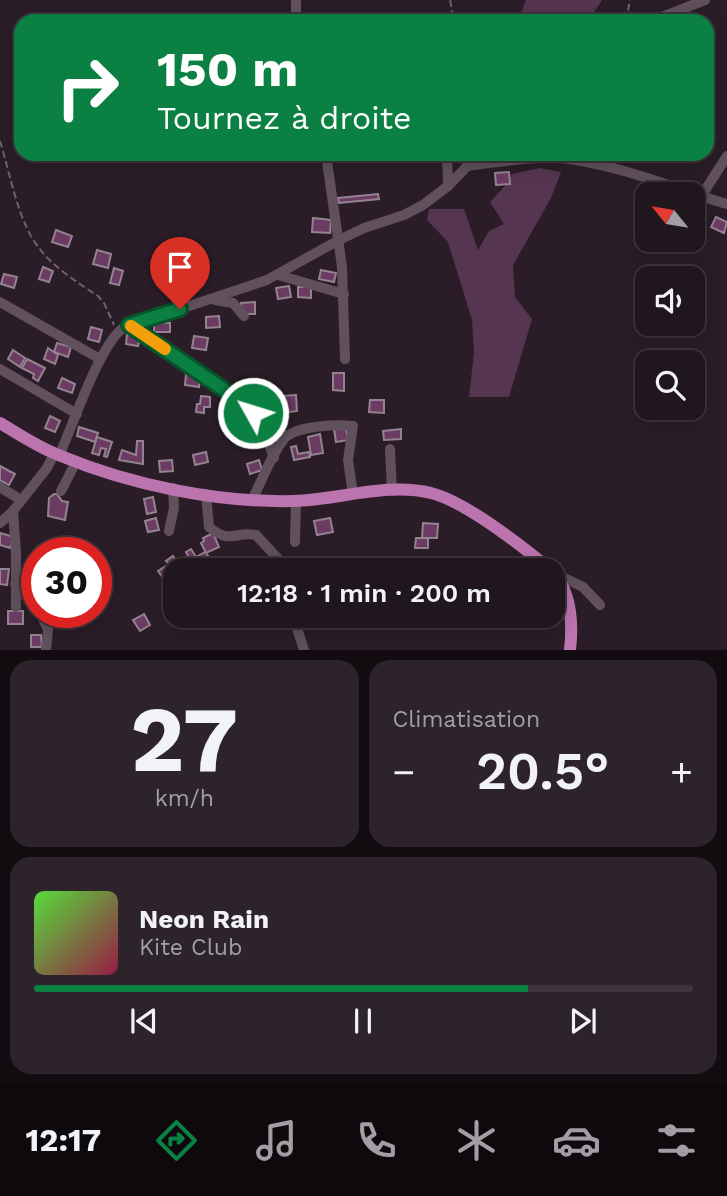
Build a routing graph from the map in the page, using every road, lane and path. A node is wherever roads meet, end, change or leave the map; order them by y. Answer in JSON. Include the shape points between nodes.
{"nodes":[{"id":1,"x":705,"y":0,"type":"edge"},
{"id":2,"x":670,"y":14,"type":"edge"},
{"id":3,"x":0,"y":141,"type":"edge"},
{"id":4,"x":727,"y":156,"type":"edge"},
{"id":5,"x":327,"y":161,"type":"edge"},
{"id":6,"x":447,"y":161,"type":"edge"},
{"id":7,"x":472,"y":161,"type":"edge"},
{"id":8,"x":493,"y":161,"type":"edge"},
{"id":9,"x":581,"y":161,"type":"edge"},
{"id":10,"x":467,"y":166,"type":"junction"},
{"id":11,"x":656,"y":182,"type":"edge"},
{"id":12,"x":448,"y":186,"type":"junction"},
{"id":13,"x":705,"y":190,"type":"edge"},
{"id":14,"x":705,"y":196,"type":"edge"},
{"id":15,"x":727,"y":204,"type":"edge"},
{"id":16,"x":339,"y":240,"type":"junction"},
{"id":17,"x":278,"y":275,"type":"junction"},
{"id":18,"x":344,"y":294,"type":"junction"},
{"id":19,"x":211,"y":299,"type":"junction"},
{"id":20,"x":0,"y":302,"type":"edge"},
{"id":21,"x":244,"y":316,"type":"dead end"},
{"id":22,"x":129,"y":325,"type":"junction"},
{"id":23,"x":117,"y":332,"type":"junction"},
{"id":24,"x":100,"y":359,"type":"junction"},
{"id":25,"x":345,"y":359,"type":"dead end"},
{"id":26,"x":0,"y":369,"type":"edge"},
{"id":27,"x":77,"y":414,"type":"junction"},
{"id":28,"x":0,"y":425,"type":"edge"},
{"id":29,"x":390,"y":449,"type":"dead end"},
{"id":30,"x":57,"y":455,"type":"junction"},
{"id":31,"x":274,"y":458,"type":"junction"},
{"id":32,"x":75,"y":462,"type":"junction"},
{"id":33,"x":0,"y":487,"type":"edge"},
{"id":34,"x":173,"y":488,"type":"junction"},
{"id":35,"x":61,"y":491,"type":"dead end"},
{"id":36,"x":392,"y":491,"type":"junction"},
{"id":37,"x":206,"y":494,"type":"junction"},
{"id":38,"x":353,"y":494,"type":"junction"},
{"id":39,"x":21,"y":500,"type":"junction"},
{"id":40,"x":252,"y":500,"type":"junction"},
{"id":41,"x":296,"y":501,"type":"junction"},
{"id":42,"x":13,"y":511,"type":"junction"},
{"id":43,"x":0,"y":523,"type":"edge"},
{"id":44,"x":169,"y":531,"type":"dead end"},
{"id":45,"x":295,"y":542,"type":"dead end"},
{"id":46,"x":277,"y":558,"type":"edge"},
{"id":47,"x":535,"y":558,"type":"edge"},
{"id":48,"x":565,"y":578,"type":"edge"},
{"id":49,"x":15,"y":584,"type":"junction"},
{"id":50,"x":21,"y":591,"type":"edge"},
{"id":51,"x":565,"y":593,"type":"edge"},
{"id":52,"x":600,"y":605,"type":"dead end"},
{"id":53,"x":16,"y":607,"type":"dead end"},
{"id":54,"x":47,"y":628,"type":"edge"},
{"id":55,"x":297,"y":628,"type":"edge"},
{"id":56,"x":46,"y":650,"type":"edge"},
{"id":57,"x":304,"y":650,"type":"edge"},
{"id":58,"x":570,"y":650,"type":"edge"}],
"edges":[{"from":1,"to":2,"type":"street"},
{"from":3,"to":23,"type":"path","via":[[36,246],[104,303]]},
{"from":4,"to":13,"type":"street"},
{"from":5,"to":16,"type":"street"},
{"from":6,"to":12,"type":"street"},
{"from":7,"to":10,"type":"street"},
{"from":8,"to":10,"type":"street"},
{"from":9,"to":11,"type":"street"},
{"from":10,"to":12,"type":"street"},
{"from":12,"to":16,"type":"street","via":[[423,205]]},
{"from":14,"to":15,"type":"street"},
{"from":16,"to":17,"type":"street"},
{"from":16,"to":18,"type":"street"},
{"from":17,"to":18,"type":"street"},
{"from":17,"to":19,"type":"street"},
{"from":18,"to":25,"type":"street"},
{"from":19,"to":21,"type":"street","via":[[233,303]]},
{"from":19,"to":22,"type":"street"},
{"from":20,"to":24,"type":"street"},
{"from":22,"to":23,"type":"street"},
{"from":22,"to":31,"type":"street","via":[[242,402],[261,423]]},
{"from":23,"to":24,"type":"street"},
{"from":24,"to":27,"type":"street"},
{"from":26,"to":27,"type":"street"},
{"from":27,"to":30,"type":"street"},
{"from":28,"to":30,"type":"main road"},
{"from":29,"to":36,"type":"street"},
{"from":30,"to":32,"type":"main road"},
{"from":30,"to":39,"type":"street"},
{"from":31,"to":38,"type":"street","via":[[291,434],[353,426],[348,460]]},
{"from":31,"to":40,"type":"street"},
{"from":32,"to":34,"type":"main road"},
{"from":32,"to":35,"type":"street"},
{"from":33,"to":39,"type":"street"},
{"from":34,"to":37,"type":"main road"},
{"from":34,"to":44,"type":"street"},
{"from":36,"to":38,"type":"main road"},
{"from":36,"to":47,"type":"main road","via":[[432,493],[454,503]]},
{"from":37,"to":40,"type":"main road"},
{"from":37,"to":46,"type":"street","via":[[209,527],[219,536],[252,534]]},
{"from":38,"to":41,"type":"main road"},
{"from":39,"to":42,"type":"street"},
{"from":40,"to":41,"type":"main road"},
{"from":41,"to":45,"type":"street"},
{"from":42,"to":43,"type":"street"},
{"from":42,"to":49,"type":"street"},
{"from":48,"to":52,"type":"street","via":[[583,587]]},
{"from":49,"to":50,"type":"street"},
{"from":49,"to":53,"type":"street"},
{"from":51,"to":58,"type":"main road","via":[[572,627]]},
{"from":54,"to":56,"type":"street"},
{"from":55,"to":57,"type":"street"}]}
